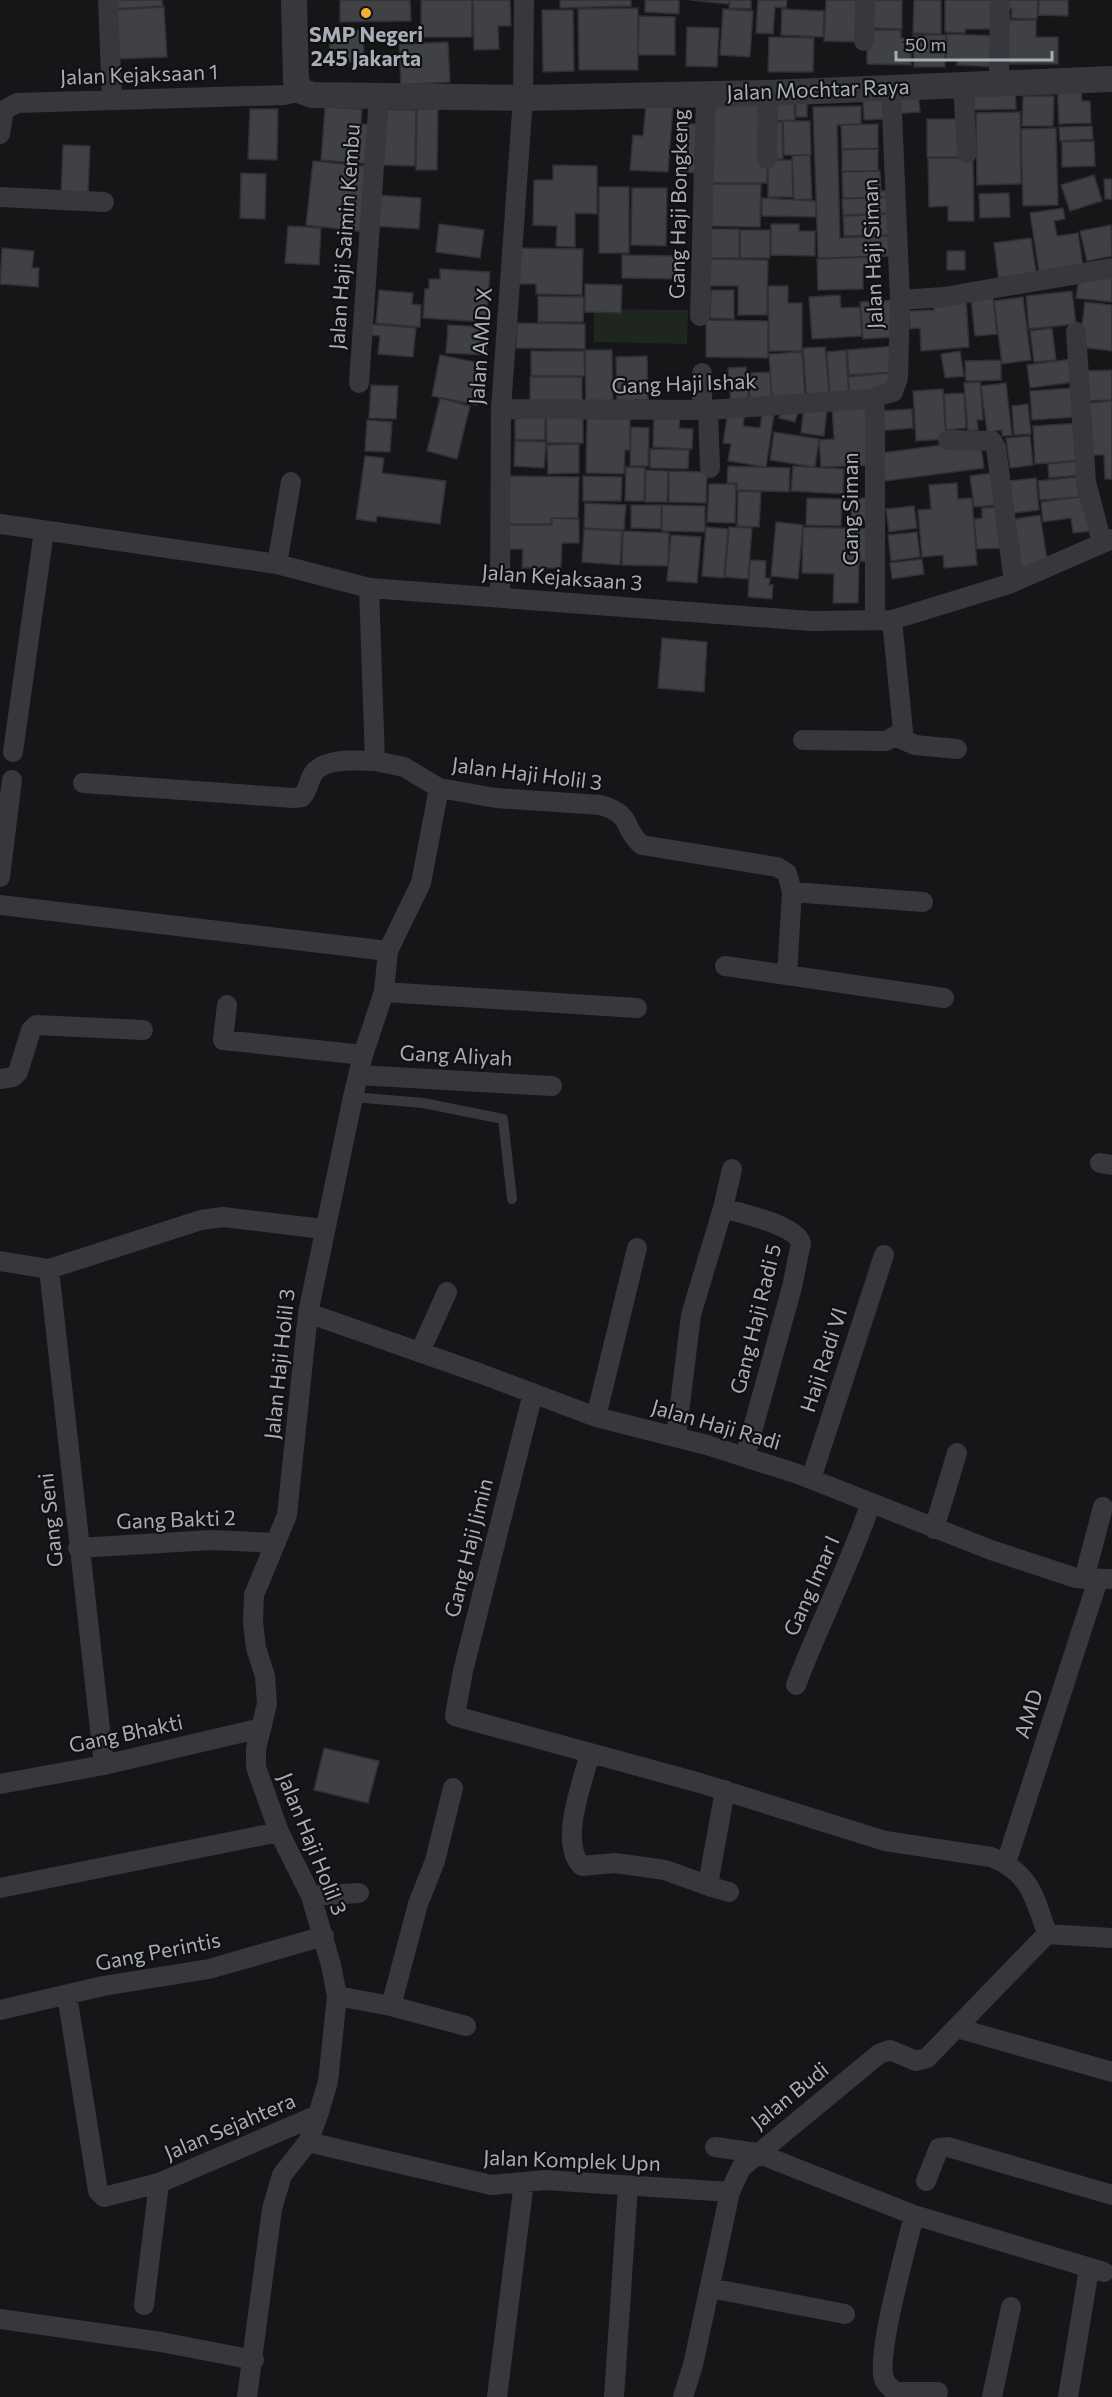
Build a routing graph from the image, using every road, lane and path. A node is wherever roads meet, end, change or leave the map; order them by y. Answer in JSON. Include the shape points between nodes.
{"nodes":[{"id":1,"x":108,"y":0,"type":"edge"},
{"id":2,"x":294,"y":0,"type":"edge"},
{"id":3,"x":524,"y":0,"type":"edge"},
{"id":4,"x":865,"y":0,"type":"edge"},
{"id":5,"x":1000,"y":0,"type":"edge"},
{"id":6,"x":864,"y":41,"type":"dead end"},
{"id":7,"x":1112,"y":79,"type":"edge"},
{"id":8,"x":999,"y":82,"type":"junction"},
{"id":9,"x":963,"y":84,"type":"junction"},
{"id":10,"x":891,"y":89,"type":"junction"},
{"id":11,"x":301,"y":91,"type":"junction"},
{"id":12,"x":768,"y":93,"type":"junction"},
{"id":13,"x":706,"y":94,"type":"junction"},
{"id":14,"x":379,"y":95,"type":"junction"},
{"id":15,"x":523,"y":98,"type":"junction"},
{"id":16,"x":112,"y":99,"type":"junction"},
{"id":17,"x":0,"y":134,"type":"edge"},
{"id":18,"x":967,"y":153,"type":"dead end"},
{"id":19,"x":767,"y":159,"type":"dead end"},
{"id":20,"x":0,"y":197,"type":"edge"},
{"id":21,"x":104,"y":202,"type":"dead end"},
{"id":22,"x":1112,"y":268,"type":"edge"},
{"id":23,"x":900,"y":300,"type":"junction"},
{"id":24,"x":700,"y":316,"type":"dead end"},
{"id":25,"x":1076,"y":332,"type":"dead end"},
{"id":26,"x":702,"y":373,"type":"dead end"},
{"id":27,"x":359,"y":383,"type":"dead end"},
{"id":28,"x":869,"y":399,"type":"junction"},
{"id":29,"x":501,"y":409,"type":"junction"},
{"id":30,"x":705,"y":410,"type":"junction"},
{"id":31,"x":948,"y":440,"type":"dead end"},
{"id":32,"x":710,"y":468,"type":"dead end"},
{"id":33,"x":291,"y":482,"type":"dead end"},
{"id":34,"x":0,"y":524,"type":"edge"},
{"id":35,"x":44,"y":531,"type":"junction"},
{"id":36,"x":1107,"y":541,"type":"edge"},
{"id":37,"x":277,"y":564,"type":"junction"},
{"id":38,"x":1014,"y":582,"type":"junction"},
{"id":39,"x":369,"y":588,"type":"junction"},
{"id":40,"x":500,"y":598,"type":"junction"},
{"id":41,"x":884,"y":620,"type":"junction"},
{"id":42,"x":897,"y":737,"type":"junction"},
{"id":43,"x":803,"y":740,"type":"dead end"},
{"id":44,"x":957,"y":749,"type":"dead end"},
{"id":45,"x":14,"y":752,"type":"dead end"},
{"id":46,"x":375,"y":761,"type":"junction"},
{"id":47,"x":12,"y":780,"type":"dead end"},
{"id":48,"x":83,"y":783,"type":"dead end"},
{"id":49,"x":439,"y":788,"type":"junction"},
{"id":50,"x":0,"y":877,"type":"edge"},
{"id":51,"x":792,"y":892,"type":"junction"},
{"id":52,"x":923,"y":902,"type":"dead end"},
{"id":53,"x":0,"y":905,"type":"edge"},
{"id":54,"x":388,"y":951,"type":"junction"},
{"id":55,"x":725,"y":966,"type":"dead end"},
{"id":56,"x":787,"y":975,"type":"junction"},
{"id":57,"x":384,"y":992,"type":"junction"},
{"id":58,"x":944,"y":998,"type":"dead end"},
{"id":59,"x":227,"y":1005,"type":"dead end"},
{"id":60,"x":638,"y":1008,"type":"dead end"},
{"id":61,"x":143,"y":1030,"type":"dead end"},
{"id":62,"x":363,"y":1055,"type":"junction"},
{"id":63,"x":358,"y":1075,"type":"junction"},
{"id":64,"x":0,"y":1079,"type":"edge"},
{"id":65,"x":552,"y":1086,"type":"dead end"},
{"id":66,"x":352,"y":1097,"type":"junction"},
{"id":67,"x":732,"y":1168,"type":"dead end"},
{"id":68,"x":512,"y":1199,"type":"dead end"},
{"id":69,"x":723,"y":1208,"type":"junction"},
{"id":70,"x":323,"y":1229,"type":"junction"},
{"id":71,"x":638,"y":1248,"type":"dead end"},
{"id":72,"x":884,"y":1256,"type":"dead end"},
{"id":73,"x":0,"y":1262,"type":"edge"},
{"id":74,"x":49,"y":1269,"type":"junction"},
{"id":75,"x":447,"y":1292,"type":"dead end"},
{"id":76,"x":308,"y":1312,"type":"junction"},
{"id":77,"x":420,"y":1352,"type":"junction"},
{"id":78,"x":533,"y":1393,"type":"junction"},
{"id":79,"x":596,"y":1417,"type":"junction"},
{"id":80,"x":676,"y":1437,"type":"junction"},
{"id":81,"x":957,"y":1453,"type":"dead end"},
{"id":82,"x":745,"y":1457,"type":"junction"},
{"id":83,"x":811,"y":1479,"type":"junction"},
{"id":84,"x":870,"y":1505,"type":"junction"},
{"id":85,"x":1103,"y":1507,"type":"dead end"},
{"id":86,"x":934,"y":1529,"type":"junction"},
{"id":87,"x":276,"y":1543,"type":"junction"},
{"id":88,"x":78,"y":1548,"type":"junction"},
{"id":89,"x":1098,"y":1579,"type":"edge"},
{"id":90,"x":796,"y":1685,"type":"dead end"},
{"id":91,"x":261,"y":1728,"type":"junction"},
{"id":92,"x":590,"y":1754,"type":"junction"},
{"id":93,"x":104,"y":1765,"type":"junction"},
{"id":94,"x":0,"y":1784,"type":"edge"},
{"id":95,"x":453,"y":1788,"type":"dead end"},
{"id":96,"x":725,"y":1790,"type":"junction"},
{"id":97,"x":279,"y":1832,"type":"junction"},
{"id":98,"x":1006,"y":1863,"type":"junction"},
{"id":99,"x":0,"y":1888,"type":"edge"},
{"id":100,"x":359,"y":1893,"type":"dead end"},
{"id":101,"x":311,"y":1896,"type":"junction"},
{"id":102,"x":1047,"y":1934,"type":"junction"},
{"id":103,"x":324,"y":1936,"type":"junction"},
{"id":104,"x":1112,"y":1938,"type":"edge"},
{"id":105,"x":67,"y":1995,"type":"junction"},
{"id":106,"x":337,"y":1996,"type":"junction"},
{"id":107,"x":391,"y":2006,"type":"junction"},
{"id":108,"x":0,"y":2010,"type":"edge"},
{"id":109,"x":466,"y":2026,"type":"dead end"},
{"id":110,"x":957,"y":2028,"type":"junction"},
{"id":111,"x":1112,"y":2072,"type":"edge"},
{"id":112,"x":318,"y":2115,"type":"junction"},
{"id":113,"x":308,"y":2142,"type":"junction"},
{"id":114,"x":716,"y":2147,"type":"dead end"},
{"id":115,"x":757,"y":2153,"type":"junction"},
{"id":116,"x":524,"y":2181,"type":"junction"},
{"id":117,"x":926,"y":2181,"type":"dead end"},
{"id":118,"x":159,"y":2183,"type":"junction"},
{"id":119,"x":628,"y":2186,"type":"junction"},
{"id":120,"x":730,"y":2192,"type":"junction"},
{"id":121,"x":1112,"y":2195,"type":"edge"},
{"id":122,"x":914,"y":2215,"type":"junction"},
{"id":123,"x":710,"y":2288,"type":"junction"},
{"id":124,"x":144,"y":2305,"type":"dead end"},
{"id":125,"x":1011,"y":2307,"type":"dead end"},
{"id":126,"x":845,"y":2314,"type":"dead end"},
{"id":127,"x":0,"y":2319,"type":"edge"},
{"id":128,"x":254,"y":2360,"type":"junction"},
{"id":129,"x":938,"y":2392,"type":"dead end"},
{"id":130,"x":895,"y":2395,"type":"edge"},
{"id":131,"x":247,"y":2397,"type":"edge"},
{"id":132,"x":497,"y":2397,"type":"edge"},
{"id":133,"x":614,"y":2397,"type":"edge"},
{"id":134,"x":683,"y":2397,"type":"edge"},
{"id":135,"x":992,"y":2397,"type":"edge"},
{"id":136,"x":1068,"y":2397,"type":"edge"}],
"edges":[{"from":1,"to":16,"type":"street"},
{"from":2,"to":11,"type":"street","via":[[296,81]]},
{"from":3,"to":15,"type":"street","name":"Jalan AMD X"},
{"from":4,"to":6,"type":"street"},
{"from":5,"to":8,"type":"street"},
{"from":7,"to":8,"type":"street","name":"Jalan Mochtar Raya"},
{"from":8,"to":9,"type":"street","name":"Jalan Mochtar Raya"},
{"from":9,"to":10,"type":"street","name":"Jalan Mochtar Raya"},
{"from":9,"to":18,"type":"street"},
{"from":10,"to":12,"type":"street","name":"Jalan Mochtar Raya"},
{"from":10,"to":23,"type":"street","name":"Jalan Haji Siman"},
{"from":11,"to":14,"type":"street","name":"Jalan Mochtar Raya","via":[[312,95]]},
{"from":11,"to":16,"type":"street","name":"Jalan Kejaksaan 1","via":[[284,96]]},
{"from":12,"to":13,"type":"street","name":"Jalan Mochtar Raya"},
{"from":12,"to":19,"type":"street"},
{"from":13,"to":15,"type":"street","name":"Jalan Mochtar Raya"},
{"from":13,"to":24,"type":"street","name":"Gang Haji Bongkeng"},
{"from":14,"to":15,"type":"street","name":"Jalan Mochtar Raya"},
{"from":14,"to":27,"type":"street","name":"Jalan Haji Saimin Kembu"},
{"from":15,"to":29,"type":"street","name":"Jalan AMD X"},
{"from":16,"to":17,"type":"street","name":"Jalan Kejaksaan 1","via":[[9,105],[1,117]]},
{"from":20,"to":21,"type":"street"},
{"from":22,"to":23,"type":"street","via":[[944,297]]},
{"from":23,"to":28,"type":"street","name":"Jalan Haji Siman","via":[[898,378],[893,392]]},
{"from":25,"to":36,"type":"street","via":[[1086,483]]},
{"from":26,"to":30,"type":"street"},
{"from":28,"to":30,"type":"street","name":"Gang Haji Ishak"},
{"from":28,"to":41,"type":"street","name":"Gang Siman","via":[[875,412]]},
{"from":29,"to":30,"type":"street","name":"Gang Haji Ishak"},
{"from":29,"to":40,"type":"street","name":"Jalan AMD X"},
{"from":30,"to":32,"type":"street"},
{"from":31,"to":38,"type":"street","via":[[983,439],[992,441],[996,448]]},
{"from":33,"to":37,"type":"street"},
{"from":34,"to":35,"type":"street","name":"Jalan Kejaksaan 3"},
{"from":35,"to":37,"type":"street","name":"Jalan Kejaksaan 3"},
{"from":35,"to":45,"type":"street"},
{"from":36,"to":38,"type":"street","name":"Jalan Kejaksaan 3"},
{"from":37,"to":39,"type":"street","name":"Jalan Kejaksaan 3"},
{"from":38,"to":41,"type":"street","name":"Jalan Kejaksaan 3"},
{"from":39,"to":40,"type":"street","name":"Jalan Kejaksaan 3"},
{"from":39,"to":46,"type":"street"},
{"from":40,"to":41,"type":"street","name":"Jalan Kejaksaan 3","via":[[811,621]]},
{"from":41,"to":42,"type":"street","name":"Gang Siman","via":[[904,727]]},
{"from":42,"to":43,"type":"street","via":[[886,741]]},
{"from":42,"to":44,"type":"street","via":[[915,745]]},
{"from":46,"to":48,"type":"street","via":[[335,762],[323,767],[315,771],[302,796],[294,798]]},
{"from":46,"to":49,"type":"street","via":[[404,767]]},
{"from":47,"to":50,"type":"street"},
{"from":49,"to":51,"type":"street","name":"Jalan Haji Holil 3","via":[[496,798],[614,809],[625,818],[634,839],[642,845],[777,867],[787,873]]},
{"from":49,"to":54,"type":"street","name":"Jalan Haji Holil 3","via":[[421,883]]},
{"from":51,"to":52,"type":"street"},
{"from":51,"to":56,"type":"street"},
{"from":53,"to":54,"type":"street"},
{"from":54,"to":57,"type":"street","name":"Jalan Haji Holil 3"},
{"from":55,"to":56,"type":"street"},
{"from":56,"to":58,"type":"street"},
{"from":57,"to":60,"type":"street"},
{"from":57,"to":62,"type":"street","name":"Jalan Haji Holil 3"},
{"from":59,"to":62,"type":"street","via":[[223,1040]]},
{"from":61,"to":64,"type":"street","via":[[36,1025],[18,1072]]},
{"from":62,"to":63,"type":"street","name":"Jalan Haji Holil 3"},
{"from":63,"to":65,"type":"street","name":"Gang Aliyah"},
{"from":63,"to":66,"type":"street","name":"Jalan Haji Holil 3"},
{"from":66,"to":68,"type":"lane","via":[[423,1103],[503,1119]]},
{"from":66,"to":70,"type":"street","name":"Jalan Haji Holil 3"},
{"from":67,"to":69,"type":"street"},
{"from":69,"to":80,"type":"street","via":[[691,1316]]},
{"from":69,"to":82,"type":"street","name":"Gang Haji Radi 5","via":[[794,1233],[801,1243]]},
{"from":70,"to":74,"type":"street","via":[[223,1217],[201,1220]]},
{"from":70,"to":76,"type":"street","name":"Jalan Haji Holil 3"},
{"from":71,"to":79,"type":"street"},
{"from":72,"to":83,"type":"street","name":"Haji Radi VI"},
{"from":73,"to":74,"type":"street"},
{"from":74,"to":88,"type":"street","name":"Gang Seni"},
{"from":75,"to":77,"type":"street"},
{"from":76,"to":77,"type":"street","name":"Jalan Haji Radi"},
{"from":76,"to":87,"type":"street","name":"Jalan Haji Holil 3","via":[[300,1364],[293,1475],[287,1515]]},
{"from":77,"to":78,"type":"street","name":"Jalan Haji Radi"},
{"from":78,"to":79,"type":"street","name":"Jalan Haji Radi"},
{"from":78,"to":92,"type":"street","name":"Gang Haji Jimin","via":[[465,1660],[455,1716]]},
{"from":79,"to":80,"type":"street","name":"Jalan Haji Radi"},
{"from":80,"to":82,"type":"street","name":"Jalan Haji Radi"},
{"from":81,"to":86,"type":"street"},
{"from":82,"to":83,"type":"street","name":"Jalan Haji Radi"},
{"from":83,"to":84,"type":"street","name":"Jalan Haji Radi"},
{"from":84,"to":86,"type":"street","name":"Jalan Haji Radi"},
{"from":84,"to":90,"type":"street","name":"Gang Imar I","via":[[853,1556]]},
{"from":85,"to":89,"type":"street","name":"AMD"},
{"from":86,"to":89,"type":"street","name":"Jalan Haji Radi","via":[[991,1551]]},
{"from":87,"to":88,"type":"street","name":"Gang Bakti 2","via":[[211,1540]]},
{"from":87,"to":91,"type":"street","name":"Jalan Haji Holil 3","via":[[254,1595],[256,1648],[266,1676],[267,1704]]},
{"from":88,"to":93,"type":"street","name":"Gang Seni"},
{"from":89,"to":98,"type":"street","name":"AMD"},
{"from":91,"to":93,"type":"street","name":"Gang Bhakti"},
{"from":91,"to":97,"type":"street","name":"Jalan Haji Holil 3","via":[[256,1767]]},
{"from":92,"to":96,"type":"street"},
{"from":92,"to":96,"type":"street","via":[[571,1835],[575,1859],[582,1866],[615,1863],[665,1870],[720,1889],[709,1879]]},
{"from":93,"to":94,"type":"street","name":"Gang Bhakti"},
{"from":95,"to":107,"type":"street"},
{"from":96,"to":98,"type":"street","via":[[885,1841],[991,1857]]},
{"from":97,"to":99,"type":"street"},
{"from":97,"to":101,"type":"street","name":"Jalan Haji Holil 3"},
{"from":98,"to":102,"type":"street","via":[[1032,1890]]},
{"from":100,"to":101,"type":"street"},
{"from":101,"to":103,"type":"street","name":"Jalan Haji Holil 3"},
{"from":102,"to":104,"type":"street"},
{"from":102,"to":110,"type":"street","name":"Jalan Budi"},
{"from":103,"to":105,"type":"street","name":"Gang Perintis","via":[[209,1969]]},
{"from":103,"to":106,"type":"street","name":"Jalan Haji Holil 3"},
{"from":105,"to":108,"type":"street","name":"Gang Perintis"},
{"from":105,"to":118,"type":"street","name":"Jalan Sejahtera","via":[[98,2191],[109,2197]]},
{"from":106,"to":107,"type":"street"},
{"from":106,"to":112,"type":"street","name":"Jalan Haji Holil 3","via":[[328,2082]]},
{"from":107,"to":109,"type":"street"},
{"from":110,"to":111,"type":"street"},
{"from":110,"to":115,"type":"street","name":"Jalan Budi","via":[[921,2061],[896,2051],[879,2054]]},
{"from":112,"to":113,"type":"street","name":"Jalan Haji Holil 3"},
{"from":112,"to":118,"type":"street","name":"Jalan Sejahtera"},
{"from":113,"to":116,"type":"street","name":"Jalan Komplek Upn","via":[[490,2185]]},
{"from":113,"to":128,"type":"street","name":"Jalan Haji Holil 3","via":[[282,2175],[272,2209]]},
{"from":114,"to":115,"type":"street"},
{"from":115,"to":120,"type":"street","name":"Jalan Budi","via":[[741,2168]]},
{"from":115,"to":122,"type":"street"},
{"from":116,"to":119,"type":"street","name":"Jalan Komplek Upn"},
{"from":116,"to":132,"type":"street"},
{"from":117,"to":121,"type":"street","via":[[939,2148],[948,2147]]},
{"from":118,"to":124,"type":"street"},
{"from":119,"to":120,"type":"street","name":"Jalan Komplek Upn"},
{"from":119,"to":133,"type":"street"},
{"from":120,"to":123,"type":"street","name":"Jalan Budi"},
{"from":122,"to":130,"type":"street","via":[[886,2334],[883,2373]]},
{"from":122,"to":136,"type":"street","via":[[1097,2271]]},
{"from":123,"to":126,"type":"street"},
{"from":123,"to":134,"type":"street","name":"Jalan Budi"},
{"from":125,"to":135,"type":"street"},
{"from":127,"to":128,"type":"street"},
{"from":128,"to":131,"type":"street","name":"Jalan Haji Holil 3"},
{"from":129,"to":130,"type":"street"}]}
